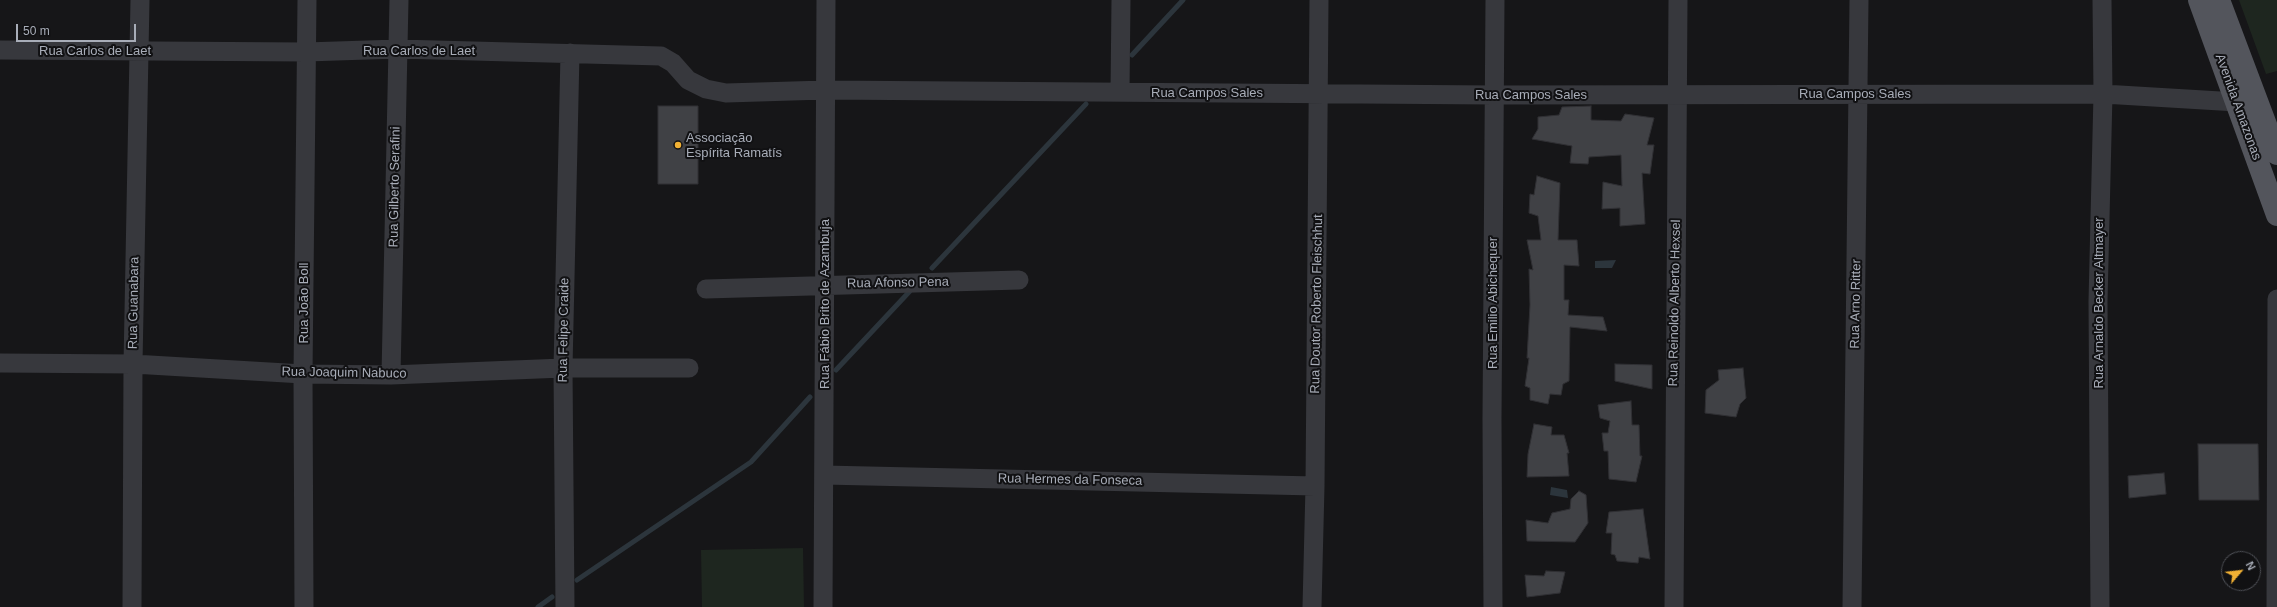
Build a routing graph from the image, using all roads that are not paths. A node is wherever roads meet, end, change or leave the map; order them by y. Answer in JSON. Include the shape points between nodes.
{"nodes":[{"id":1,"x":140,"y":0,"type":"edge"},
{"id":2,"x":307,"y":0,"type":"edge"},
{"id":3,"x":399,"y":0,"type":"edge"},
{"id":4,"x":826,"y":0,"type":"edge"},
{"id":5,"x":1120,"y":0,"type":"edge"},
{"id":6,"x":1319,"y":0,"type":"edge"},
{"id":7,"x":1495,"y":0,"type":"edge"},
{"id":8,"x":1678,"y":0,"type":"edge"},
{"id":9,"x":1859,"y":0,"type":"edge"},
{"id":10,"x":2102,"y":0,"type":"edge"},
{"id":11,"x":2199,"y":0,"type":"edge"},
{"id":12,"x":2219,"y":0,"type":"edge"},
{"id":13,"x":398,"y":49,"type":"junction"},
{"id":14,"x":0,"y":50,"type":"edge"},
{"id":15,"x":138,"y":51,"type":"junction"},
{"id":16,"x":306,"y":52,"type":"junction"},
{"id":17,"x":570,"y":53,"type":"junction"},
{"id":18,"x":825,"y":90,"type":"junction"},
{"id":19,"x":1120,"y":92,"type":"junction"},
{"id":20,"x":1319,"y":94,"type":"junction"},
{"id":21,"x":1858,"y":94,"type":"junction"},
{"id":22,"x":2102,"y":94,"type":"junction"},
{"id":23,"x":1494,"y":95,"type":"junction"},
{"id":24,"x":1677,"y":95,"type":"junction"},
{"id":25,"x":2246,"y":99,"type":"junction"},
{"id":26,"x":2277,"y":154,"type":"edge"},
{"id":27,"x":2277,"y":215,"type":"edge"},
{"id":28,"x":1019,"y":280,"type":"dead end"},
{"id":29,"x":826,"y":284,"type":"junction"},
{"id":30,"x":706,"y":289,"type":"dead end"},
{"id":31,"x":2277,"y":298,"type":"edge"},
{"id":32,"x":0,"y":363,"type":"edge"},
{"id":33,"x":133,"y":364,"type":"junction"},
{"id":34,"x":563,"y":368,"type":"junction"},
{"id":35,"x":689,"y":368,"type":"dead end"},
{"id":36,"x":303,"y":374,"type":"junction"},
{"id":37,"x":391,"y":375,"type":"junction"},
{"id":38,"x":824,"y":475,"type":"junction"},
{"id":39,"x":1315,"y":486,"type":"junction"},
{"id":40,"x":132,"y":607,"type":"edge"},
{"id":41,"x":304,"y":607,"type":"edge"},
{"id":42,"x":565,"y":607,"type":"edge"},
{"id":43,"x":823,"y":607,"type":"edge"},
{"id":44,"x":1312,"y":607,"type":"edge"},
{"id":45,"x":1493,"y":607,"type":"edge"},
{"id":46,"x":1674,"y":607,"type":"edge"},
{"id":47,"x":1852,"y":607,"type":"edge"},
{"id":48,"x":2100,"y":607,"type":"edge"},
{"id":49,"x":2276,"y":607,"type":"edge"}],
"edges":[{"from":1,"to":15,"type":"street","name":"Rua Guanabara"},
{"from":2,"to":16,"type":"street","name":"Rua João Boll"},
{"from":3,"to":13,"type":"street","name":"Rua Gilberto Serafini"},
{"from":4,"to":18,"type":"street","name":"Rua Fábio Brito de Azambuja"},
{"from":5,"to":19,"type":"street"},
{"from":6,"to":20,"type":"street","name":"Rua Doutor Roberto Fleischhut"},
{"from":7,"to":23,"type":"street","name":"Rua Emilio Abichequer"},
{"from":8,"to":24,"type":"street","name":"Rua Reinoldo Alberto Hexsel"},
{"from":9,"to":21,"type":"street","name":"Rua Arno Ritter"},
{"from":10,"to":22,"type":"street","name":"Rua Arnaldo Becker Altmayer"},
{"from":11,"to":25,"type":"main road","name":"Avenida Amazonas"},
{"from":12,"to":25,"type":"main road","name":"Avenida Amazonas"},
{"from":13,"to":16,"type":"street","name":"Rua Carlos de Laet"},
{"from":13,"to":17,"type":"street","name":"Rua Carlos de Laet"},
{"from":13,"to":37,"type":"street","name":"Rua Gilberto Serafini"},
{"from":14,"to":15,"type":"street","name":"Rua Carlos de Laet"},
{"from":15,"to":16,"type":"street","name":"Rua Carlos de Laet"},
{"from":15,"to":33,"type":"street","name":"Rua Guanabara"},
{"from":16,"to":36,"type":"street","name":"Rua João Boll"},
{"from":17,"to":18,"type":"street","name":"Rua Carlos de Laet","via":[[661,56],[673,63],[688,80],[706,89],[726,93]]},
{"from":17,"to":34,"type":"street","name":"Rua Felipe Craide"},
{"from":18,"to":19,"type":"street","name":"Rua Campos Sales"},
{"from":18,"to":29,"type":"street","name":"Rua Fábio Brito de Azambuja"},
{"from":19,"to":20,"type":"street","name":"Rua Campos Sales"},
{"from":20,"to":23,"type":"street","name":"Rua Campos Sales"},
{"from":20,"to":39,"type":"street","name":"Rua Doutor Roberto Fleischhut"},
{"from":21,"to":22,"type":"street","name":"Rua Campos Sales"},
{"from":21,"to":24,"type":"street","name":"Rua Campos Sales"},
{"from":21,"to":47,"type":"street","name":"Rua Arno Ritter"},
{"from":22,"to":25,"type":"street","name":"Rua Campos Sales"},
{"from":22,"to":48,"type":"street","name":"Rua Arnaldo Becker Altmayer","via":[[2098,301]]},
{"from":23,"to":24,"type":"street","name":"Rua Campos Sales"},
{"from":23,"to":45,"type":"street","name":"Rua Emilio Abichequer"},
{"from":24,"to":46,"type":"street","name":"Rua Reinoldo Alberto Hexsel"},
{"from":25,"to":26,"type":"main road","name":"Avenida Amazonas"},
{"from":25,"to":27,"type":"main road","name":"Avenida Amazonas"},
{"from":28,"to":29,"type":"street","name":"Rua Afonso Pena"},
{"from":29,"to":30,"type":"street","name":"Rua Afonso Pena"},
{"from":29,"to":38,"type":"street","name":"Rua Fábio Brito de Azambuja"},
{"from":31,"to":49,"type":"street"},
{"from":32,"to":33,"type":"street","name":"Rua Joaquim Nabuco"},
{"from":33,"to":36,"type":"street","name":"Rua Joaquim Nabuco"},
{"from":33,"to":40,"type":"street","name":"Rua Guanabara"},
{"from":34,"to":35,"type":"street","name":"Rua Joaquim Nabuco"},
{"from":34,"to":37,"type":"street","name":"Rua Joaquim Nabuco"},
{"from":34,"to":42,"type":"street","name":"Rua Felipe Craide"},
{"from":36,"to":37,"type":"street","name":"Rua Joaquim Nabuco"},
{"from":36,"to":41,"type":"street","name":"Rua João Boll"},
{"from":38,"to":39,"type":"street","name":"Rua Hermes da Fonseca"},
{"from":38,"to":43,"type":"street","name":"Rua Fábio Brito de Azambuja"},
{"from":39,"to":44,"type":"street","name":"Rua Doutor Roberto Fleischhut"}]}
